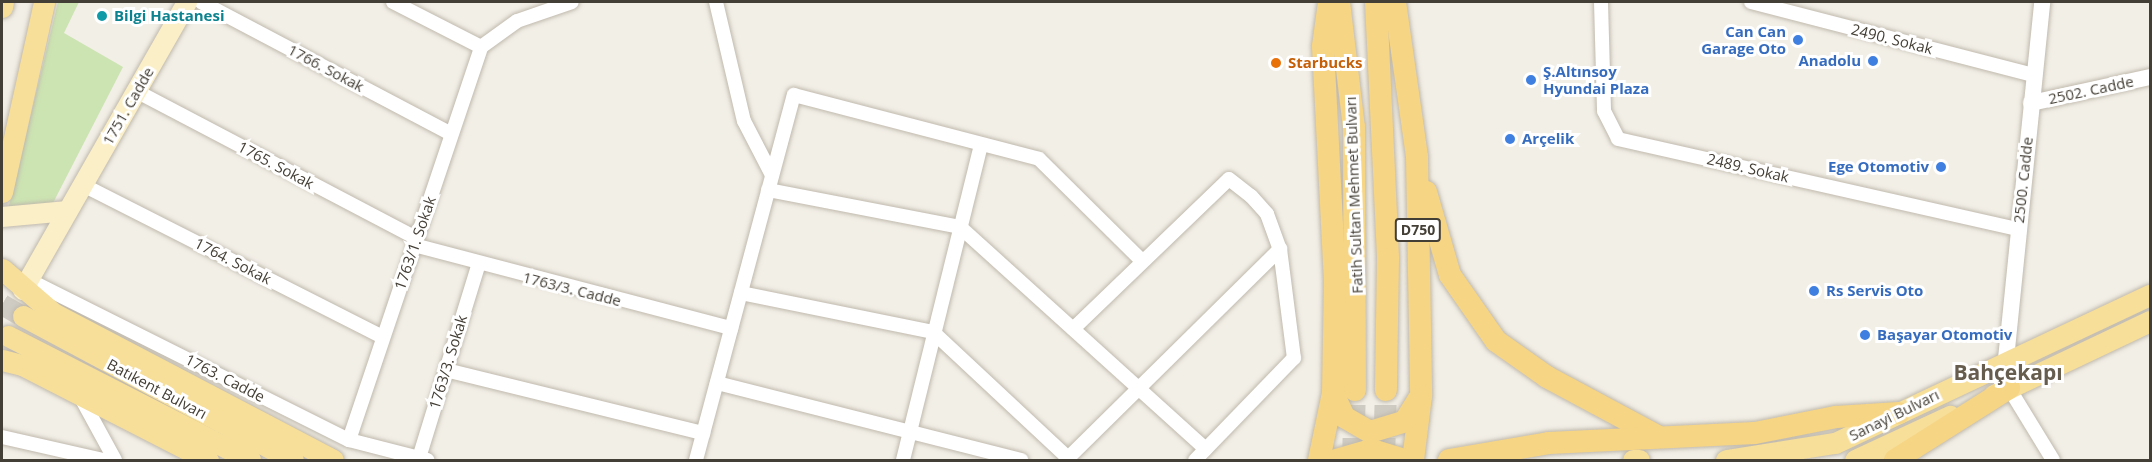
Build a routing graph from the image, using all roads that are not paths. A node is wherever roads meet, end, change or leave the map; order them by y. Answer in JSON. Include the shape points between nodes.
{"nodes":[{"id":1,"x":3,"y":2,"type":"edge"},
{"id":2,"x":30,"y":2,"type":"edge"},
{"id":3,"x":44,"y":2,"type":"edge"},
{"id":4,"x":187,"y":2,"type":"edge"},
{"id":5,"x":201,"y":2,"type":"edge"},
{"id":6,"x":393,"y":2,"type":"edge"},
{"id":7,"x":572,"y":2,"type":"edge"},
{"id":8,"x":716,"y":2,"type":"edge"},
{"id":9,"x":1329,"y":2,"type":"edge"},
{"id":10,"x":1339,"y":2,"type":"edge"},
{"id":11,"x":1376,"y":2,"type":"edge"},
{"id":12,"x":1395,"y":2,"type":"edge"},
{"id":13,"x":1601,"y":2,"type":"edge"},
{"id":14,"x":1751,"y":2,"type":"edge"},
{"id":15,"x":2042,"y":2,"type":"edge"},
{"id":16,"x":2,"y":8,"type":"edge"},
{"id":17,"x":481,"y":47,"type":"junction"},
{"id":18,"x":2034,"y":75,"type":"junction"},
{"id":19,"x":2151,"y":77,"type":"edge"},
{"id":20,"x":136,"y":91,"type":"junction"},
{"id":21,"x":2031,"y":103,"type":"junction"},
{"id":22,"x":451,"y":134,"type":"junction"},
{"id":23,"x":2,"y":135,"type":"edge"},
{"id":24,"x":981,"y":144,"type":"junction"},
{"id":25,"x":1417,"y":157,"type":"junction"},
{"id":26,"x":772,"y":175,"type":"junction"},
{"id":27,"x":83,"y":185,"type":"junction"},
{"id":28,"x":768,"y":190,"type":"junction"},
{"id":29,"x":2,"y":192,"type":"edge"},
{"id":30,"x":68,"y":211,"type":"junction"},
{"id":31,"x":2,"y":217,"type":"edge"},
{"id":32,"x":960,"y":227,"type":"junction"},
{"id":33,"x":2017,"y":229,"type":"junction"},
{"id":34,"x":415,"y":242,"type":"junction"},
{"id":35,"x":1280,"y":249,"type":"junction"},
{"id":36,"x":1140,"y":259,"type":"junction"},
{"id":37,"x":478,"y":266,"type":"junction"},
{"id":38,"x":2,"y":268,"type":"edge"},
{"id":39,"x":26,"y":285,"type":"junction"},
{"id":40,"x":2,"y":293,"type":"edge"},
{"id":41,"x":741,"y":293,"type":"junction"},
{"id":42,"x":2151,"y":295,"type":"edge"},
{"id":43,"x":23,"y":316,"type":"tunnel mouth"},
{"id":44,"x":2151,"y":321,"type":"edge"},
{"id":45,"x":732,"y":328,"type":"junction"},
{"id":46,"x":1073,"y":329,"type":"junction"},
{"id":47,"x":933,"y":332,"type":"junction"},
{"id":48,"x":383,"y":337,"type":"junction"},
{"id":49,"x":5,"y":353,"type":"edge"},
{"id":50,"x":2006,"y":359,"type":"junction"},
{"id":51,"x":446,"y":370,"type":"junction"},
{"id":52,"x":717,"y":382,"type":"junction"},
{"id":53,"x":1135,"y":388,"type":"junction"},
{"id":54,"x":2009,"y":388,"type":"junction"},
{"id":55,"x":1386,"y":390,"type":"tunnel mouth"},
{"id":56,"x":1344,"y":391,"type":"junction"},
{"id":57,"x":79,"y":394,"type":"junction"},
{"id":58,"x":1421,"y":396,"type":"junction"},
{"id":59,"x":1899,"y":414,"type":"junction"},
{"id":60,"x":910,"y":432,"type":"junction"},
{"id":61,"x":704,"y":433,"type":"junction"},
{"id":62,"x":2,"y":437,"type":"edge"},
{"id":63,"x":1660,"y":438,"type":"junction"},
{"id":64,"x":349,"y":440,"type":"junction"},
{"id":65,"x":1206,"y":449,"type":"junction"},
{"id":66,"x":1485,"y":457,"type":"edge"},
{"id":67,"x":423,"y":459,"type":"edge"},
{"id":68,"x":1066,"y":459,"type":"edge"},
{"id":69,"x":103,"y":460,"type":"edge"},
{"id":70,"x":115,"y":460,"type":"edge"},
{"id":71,"x":208,"y":460,"type":"edge"},
{"id":72,"x":250,"y":460,"type":"edge"},
{"id":73,"x":293,"y":460,"type":"edge"},
{"id":74,"x":333,"y":460,"type":"edge"},
{"id":75,"x":696,"y":460,"type":"edge"},
{"id":76,"x":903,"y":460,"type":"edge"},
{"id":77,"x":1021,"y":460,"type":"edge"},
{"id":78,"x":1195,"y":460,"type":"edge"},
{"id":79,"x":1319,"y":460,"type":"edge"},
{"id":80,"x":1336,"y":460,"type":"edge"},
{"id":81,"x":1404,"y":460,"type":"edge"},
{"id":82,"x":1413,"y":460,"type":"edge"},
{"id":83,"x":1449,"y":460,"type":"edge"},
{"id":84,"x":1633,"y":460,"type":"edge"},
{"id":85,"x":1639,"y":460,"type":"edge"},
{"id":86,"x":1726,"y":460,"type":"edge"},
{"id":87,"x":1855,"y":460,"type":"edge"},
{"id":88,"x":1895,"y":460,"type":"edge"},
{"id":89,"x":2053,"y":460,"type":"edge"}],
"edges":[{"from":1,"to":16,"type":"main road"},
{"from":2,"to":23,"type":"main road"},
{"from":3,"to":29,"type":"main road"},
{"from":4,"to":20,"type":"main road","name":"1751. Cadde"},
{"from":5,"to":22,"type":"street","name":"1766. Sokak"},
{"from":6,"to":17,"type":"street"},
{"from":7,"to":17,"type":"street","via":[[518,21]]},
{"from":8,"to":26,"type":"street","via":[[744,121]]},
{"from":9,"to":56,"type":"highway","via":[[1323,46]]},
{"from":10,"to":56,"type":"highway","name":"Fatih Sultan Mehmet Bulvarı","via":[[1354,128]]},
{"from":11,"to":55,"type":"highway","name":"Fatih Sultan Mehmet Bulvarı","number":"D750","via":[[1388,259]]},
{"from":12,"to":25,"type":"highway","number":"D750"},
{"from":13,"to":33,"type":"street","name":"2489. Sokak","via":[[1604,111],[1618,139]]},
{"from":14,"to":18,"type":"street","name":"2490. Sokak"},
{"from":15,"to":18,"type":"street","name":"2500. Cadde"},
{"from":17,"to":22,"type":"street","name":"1763/1. Sokak"},
{"from":18,"to":21,"type":"street","name":"2500. Cadde"},
{"from":19,"to":21,"type":"street","name":"2502. Cadde"},
{"from":20,"to":27,"type":"main road","name":"1751. Cadde"},
{"from":20,"to":34,"type":"street","name":"1765. Sokak"},
{"from":21,"to":33,"type":"street","name":"2500. Cadde"},
{"from":22,"to":34,"type":"street","name":"1763/1. Sokak"},
{"from":24,"to":26,"type":"street","via":[[794,94]]},
{"from":24,"to":32,"type":"street"},
{"from":24,"to":36,"type":"street","via":[[1039,159]]},
{"from":25,"to":58,"type":"highway","number":"D750"},
{"from":25,"to":63,"type":"highway","via":[[1450,275],[1496,341],[1548,377]]},
{"from":26,"to":28,"type":"street"},
{"from":27,"to":30,"type":"main road","name":"1751. Cadde"},
{"from":27,"to":48,"type":"street","name":"1764. Sokak"},
{"from":28,"to":32,"type":"street"},
{"from":28,"to":41,"type":"street"},
{"from":30,"to":31,"type":"main road"},
{"from":30,"to":39,"type":"main road","name":"1751. Cadde"},
{"from":32,"to":46,"type":"street"},
{"from":32,"to":47,"type":"street"},
{"from":33,"to":50,"type":"street","name":"2500. Cadde"},
{"from":34,"to":37,"type":"street","name":"1763/3. Cadde"},
{"from":34,"to":48,"type":"street","name":"1763/1. Sokak"},
{"from":35,"to":36,"type":"street","via":[[1267,214],[1229,179]]},
{"from":35,"to":53,"type":"street"},
{"from":35,"to":65,"type":"street","via":[[1294,358]]},
{"from":36,"to":46,"type":"street"},
{"from":37,"to":45,"type":"street","name":"1763/3. Cadde"},
{"from":37,"to":51,"type":"street","name":"1763/3. Sokak"},
{"from":38,"to":39,"type":"main road"},
{"from":39,"to":40,"type":"main road"},
{"from":39,"to":64,"type":"street","name":"1763. Cadde"},
{"from":39,"to":74,"type":"main road","via":[[53,313]]},
{"from":41,"to":45,"type":"street"},
{"from":41,"to":47,"type":"street"},
{"from":42,"to":50,"type":"main road","name":"Sanayi Bulvarı"},
{"from":43,"to":73,"type":"main road","name":"Batıkent Bulvarı"},
{"from":44,"to":54,"type":"main road","name":"Sanayi Bulvarı"},
{"from":45,"to":52,"type":"street"},
{"from":46,"to":53,"type":"street"},
{"from":47,"to":60,"type":"street"},
{"from":47,"to":68,"type":"street"},
{"from":48,"to":64,"type":"street","name":"1763/1. Sokak"},
{"from":49,"to":57,"type":"main road"},
{"from":49,"to":72,"type":"main road","name":"Batıkent Bulvarı"},
{"from":50,"to":59,"type":"main road","name":"Sanayi Bulvarı"},
{"from":51,"to":61,"type":"street"},
{"from":51,"to":67,"type":"street","name":"1763/3. Sokak"},
{"from":52,"to":60,"type":"street"},
{"from":52,"to":61,"type":"street"},
{"from":53,"to":65,"type":"street"},
{"from":53,"to":68,"type":"street"},
{"from":54,"to":87,"type":"main road","name":"Sanayi Bulvarı"},
{"from":54,"to":88,"type":"highway"},
{"from":54,"to":89,"type":"street"},
{"from":56,"to":58,"type":"highway","via":[[1344,417],[1370,432],[1405,421]]},
{"from":56,"to":79,"type":"highway"},
{"from":57,"to":70,"type":"street"},
{"from":57,"to":71,"type":"main road"},
{"from":58,"to":82,"type":"highway","number":"D750"},
{"from":59,"to":63,"type":"highway","via":[[1836,417],[1755,433]]},
{"from":59,"to":86,"type":"main road","name":"Sanayi Bulvarı","via":[[1834,443]]},
{"from":60,"to":76,"type":"street"},
{"from":60,"to":77,"type":"street"},
{"from":61,"to":75,"type":"street"},
{"from":62,"to":69,"type":"street"},
{"from":63,"to":66,"type":"highway"},
{"from":64,"to":67,"type":"street","name":"1763. Cadde"},
{"from":65,"to":78,"type":"street"},
{"from":66,"to":83,"type":"highway"},
{"from":80,"to":81,"type":"highway","via":[[1372,450]]},
{"from":84,"to":85,"type":"main road"}]}
